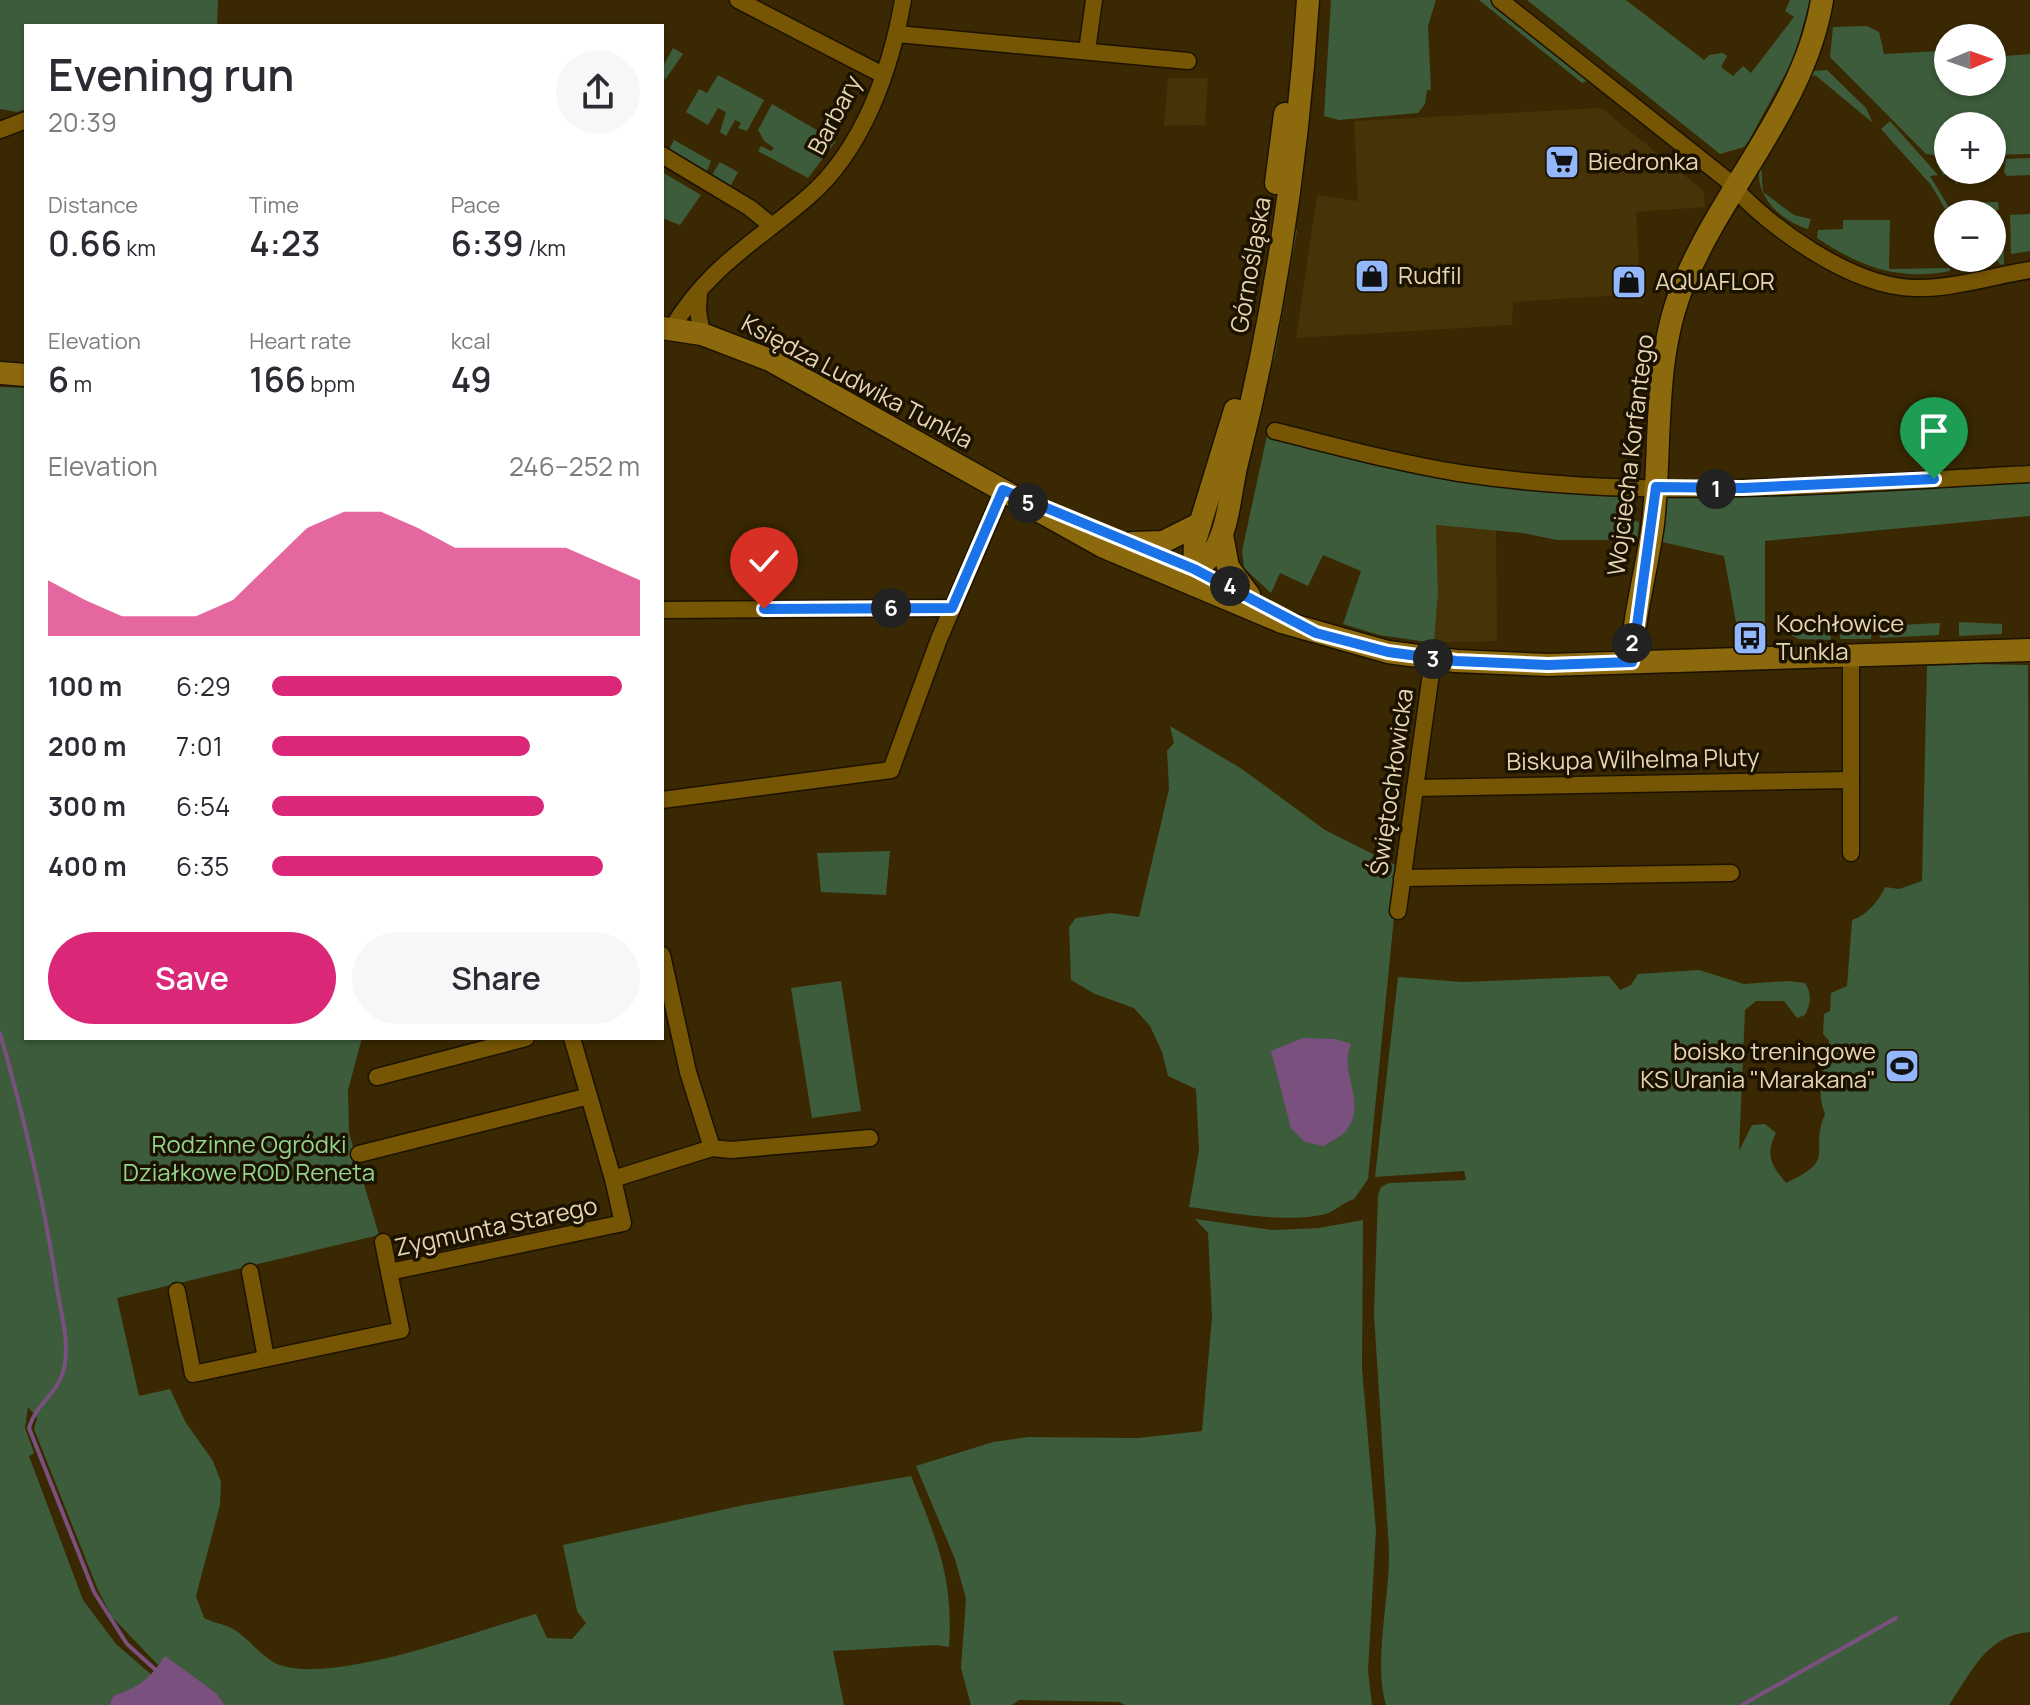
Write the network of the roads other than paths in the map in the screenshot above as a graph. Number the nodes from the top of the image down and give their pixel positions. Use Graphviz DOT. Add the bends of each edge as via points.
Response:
graph roads {
  1 [pos="738,0"];
  2 [pos="903,0"];
  3 [pos="1094,0"];
  4 [pos="1293,0"];
  5 [pos="1308,0"];
  6 [pos="1500,0"];
  7 [pos="1822,0"];
  8 [pos="897,34"];
  9 [pos="1087,51"];
  10 [pos="1188,61"];
  11 [pos="883,75"];
  12 [pos="24,121"];
  13 [pos="0,130"];
  14 [pos="664,156"];
  15 [pos="1734,188"];
  16 [pos="772,226"];
  17 [pos="2030,270"];
  18 [pos="699,291"];
  19 [pos="667,328"];
  20 [pos="702,334"];
  21 [pos="0,373"];
  22 [pos="24,375"];
  23 [pos="1275,431"];
  24 [pos="2030,474"];
  25 [pos="1656,487"];
  26 [pos="1012,495"];
  27 [pos="1199,524"];
  28 [pos="1222,535"];
  29 [pos="1132,543"];
  30 [pos="1198,579"];
  31 [pos="1249,595"];
  32 [pos="952,608"];
  33 [pos="664,610"];
  34 [pos="1316,633"];
  35 [pos="2030,650"];
  36 [pos="1851,655"];
  37 [pos="1433,659"];
  38 [pos="1632,662"];
  39 [pos="1851,780"];
  40 [pos="1415,788"];
  41 [pos="664,800"];
  42 [pos="1851,853"];
  43 [pos="1731,873"];
  44 [pos="1402,878"];
  45 [pos="1398,911"];
  46 [pos="664,964"];
  47 [pos="518,1040"];
  48 [pos="573,1040"];
  49 [pos="377,1077"];
  50 [pos="589,1096"];
  51 [pos="870,1138"];
  52 [pos="712,1148"];
  53 [pos="359,1154"];
  54 [pos="613,1179"];
  55 [pos="383,1242"];
  56 [pos="250,1272"];
  57 [pos="389,1272"];
  58 [pos="177,1291"];
  59 [pos="266,1358"];
  1 -- 11 [label="street"];
  2 -- 8 [label="street, Barbary"];
  3 -- 9 [label="street"];
  4 -- 27 [label="street, Górnośląska" via="1285,112 1258,299 1226,445"];
  5 -- 28 [label="street, Górnośląska" via="1299,126 1281,253"];
  6 -- 15 [label="street"];
  7 -- 15 [label="street, Wojciecha Korfantego" via="1808,55"];
  8 -- 9 [label="street"];
  8 -- 11 [label="street, Barbary"];
  9 -- 10 [label="street"];
  11 -- 16 [label="street, Barbary" via="846,154 810,195"];
  12 -- 13 [label="street"];
  14 -- 16 [label="street"];
  15 -- 17 [label="street" via="1836,265 1882,284 1918,288"];
  15 -- 25 [label="street, Wojciecha Korfantego" via="1675,310 1665,357"];
  16 -- 18 [label="street, Barbary" via="734,252"];
  18 -- 19 [label="street, Barbary"];
  18 -- 20 [label="street"];
  19 -- 20 [label="street, Księdza Ludwika Tunkla"];
  20 -- 26 [label="street, Księdza Ludwika Tunkla" via="770,360"];
  21 -- 22 [label="street"];
  23 -- 25 [label="street" via="1461,473"];
  24 -- 25 [label="street" via="1743,488"];
  25 -- 38 [label="street, Wojciecha Korfantego"];
  26 -- 29 [label="street, Księdza Ludwika Tunkla"];
  26 -- 30 [label="street, Księdza Ludwika Tunkla" via="1077,534 1172,575"];
  26 -- 32 [label="street"];
  27 -- 29 [label="street" via="1163,542"];
  27 -- 30 [label="street, Górnośląska"];
  28 -- 30 [label="street, Górnośląska"];
  28 -- 31 [label="street, Górnośląska" via="1228,567"];
  29 -- 30 [label="street, Księdza Ludwika Tunkla"];
  30 -- 31 [label="street, Księdza Ludwika Tunkla"];
  30 -- 34 [label="street, Księdza Ludwika Tunkla"];
  31 -- 34 [label="street, Księdza Ludwika Tunkla"];
  32 -- 33 [label="street"];
  32 -- 41 [label="street" via="891,770"];
  34 -- 37 [label="street, Księdza Ludwika Tunkla"];
  35 -- 36 [label="street, Księdza Ludwika Tunkla"];
  36 -- 38 [label="street, Księdza Ludwika Tunkla"];
  36 -- 39 [label="street"];
  37 -- 38 [label="street, Księdza Ludwika Tunkla" via="1497,664"];
  37 -- 40 [label="street, Świętochłowicka"];
  39 -- 40 [label="street, Biskupa Wilhelma Pluty"];
  39 -- 42 [label="street"];
  40 -- 44 [label="street, Świętochłowicka"];
  43 -- 44 [label="street"];
  44 -- 45 [label="street, Świętochłowicka"];
  46 -- 52 [label="street" via="688,1072"];
  47 -- 49 [label="street"];
  48 -- 50 [label="street"];
  50 -- 53 [label="street"];
  50 -- 54 [label="street"];
  51 -- 52 [label="street, Zygmunta Starego"];
  52 -- 54 [label="street, Zygmunta Starego"];
  54 -- 57 [label="street, Zygmunta Starego" via="623,1223"];
  55 -- 57 [label="street"];
  56 -- 59 [label="street"];
  57 -- 59 [label="street, Zygmunta Starego" via="401,1330"];
  58 -- 59 [label="street, Zygmunta Starego" via="193,1374"];
}
